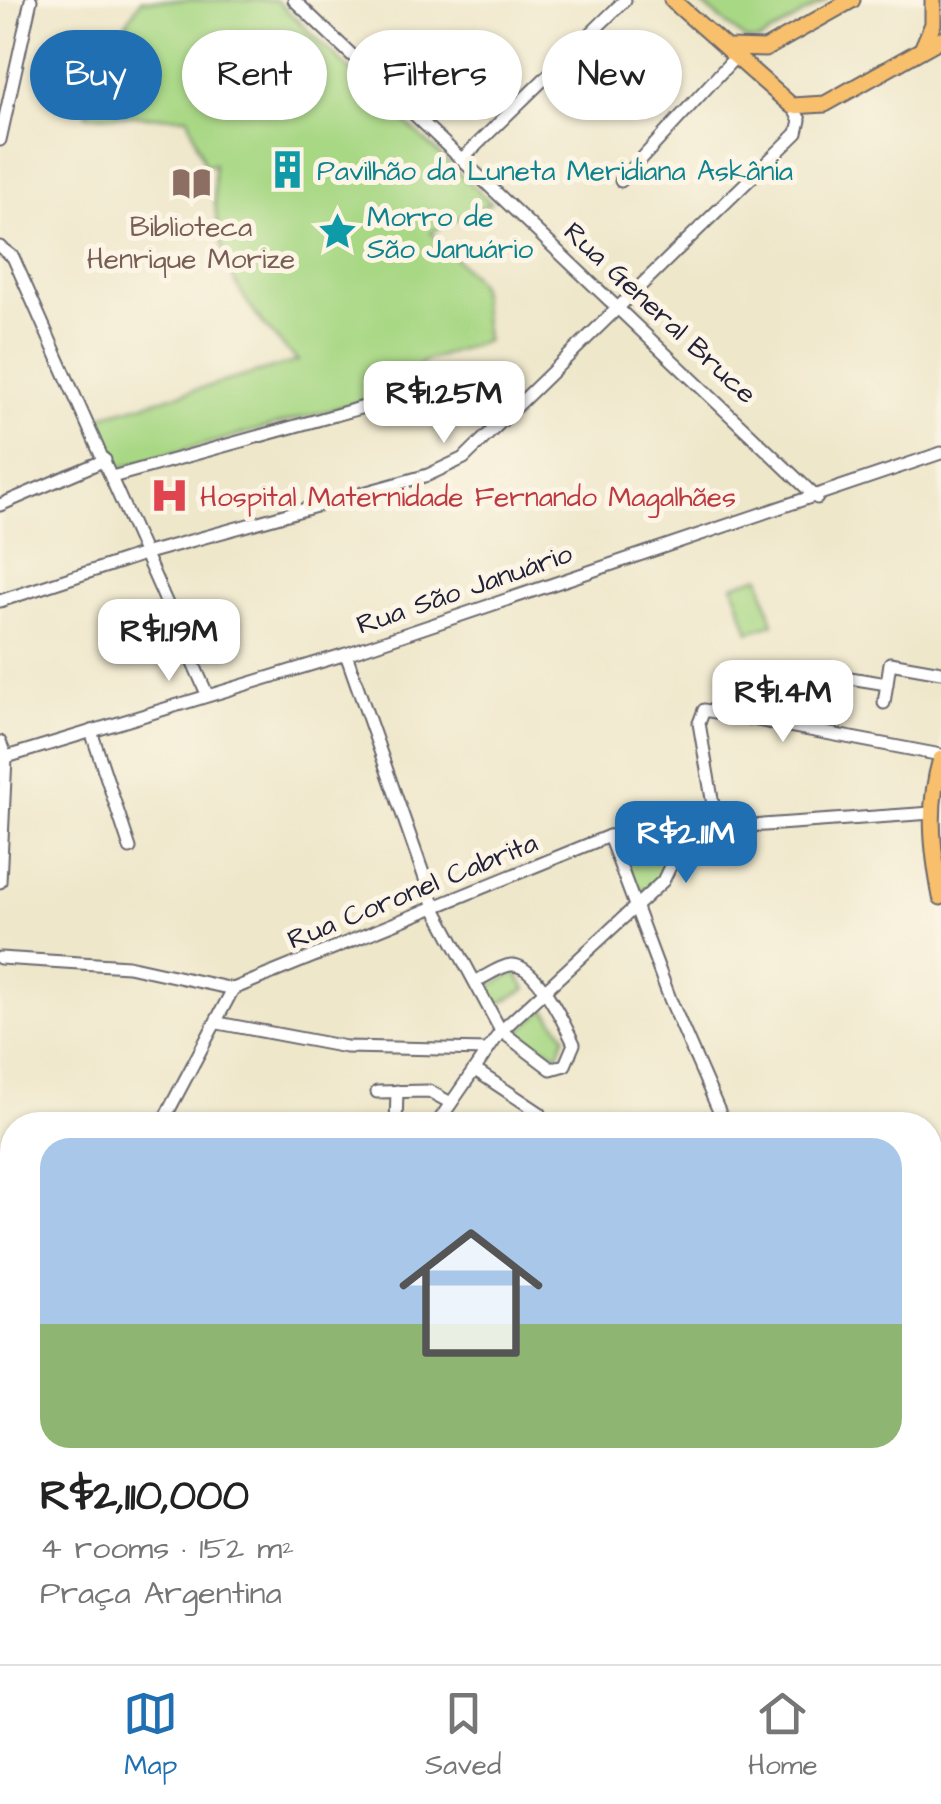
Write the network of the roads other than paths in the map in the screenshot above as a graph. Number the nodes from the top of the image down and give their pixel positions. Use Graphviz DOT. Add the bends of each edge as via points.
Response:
graph roads {
  1 [pos="31,0"];
  2 [pos="294,0"];
  3 [pos="625,0"];
  4 [pos="672,0"];
  5 [pos="852,0"];
  6 [pos="936,2"];
  7 [pos="941,39"];
  8 [pos="920,50"];
  9 [pos="734,51"];
  10 [pos="792,106"];
  11 [pos="3,108"];
  12 [pos="0,140"];
  13 [pos="462,158"];
  14 [pos="621,181"];
  15 [pos="0,247"];
  16 [pos="619,306"];
  17 [pos="393,399"];
  18 [pos="941,453"];
  19 [pos="105,460"];
  20 [pos="112,477"];
  21 [pos="816,498"];
  22 [pos="0,505"];
  23 [pos="147,554"];
  24 [pos="0,601"];
  25 [pos="346,654"];
  26 [pos="941,672"];
  27 [pos="850,678"];
  28 [pos="886,684"];
  29 [pos="207,694"];
  30 [pos="884,703"];
  31 [pos="90,731"];
  32 [pos="0,742"];
  33 [pos="941,757"];
  34 [pos="3,758"];
  35 [pos="932,814"];
  36 [pos="718,828"];
  37 [pos="676,833"];
  38 [pos="609,836"];
  39 [pos="130,848"];
  40 [pos="0,882"];
  41 [pos="941,897"];
  42 [pos="634,904"];
  43 [pos="436,910"];
  44 [pos="0,958"];
  45 [pos="475,982"];
  46 [pos="233,989"];
  47 [pos="545,991"];
  48 [pos="218,1023"];
  49 [pos="501,1032"];
  50 [pos="488,1050"];
  51 [pos="474,1070"];
  52 [pos="397,1091"];
  53 [pos="378,1092"];
  54 [pos="451,1103"];
  55 [pos="168,1112"];
  56 [pos="396,1112"];
  57 [pos="445,1112"];
  58 [pos="538,1112"];
  59 [pos="720,1112"];
  1 -- 11 [label="street"];
  2 -- 13 [label="street, Rua General Bruce"];
  3 -- 13 [label="street"];
  4 -- 9 [label="main road"];
  5 -- 9 [label="main road" via="765,50"];
  6 -- 8 [label="main road"];
  7 -- 8 [label="main road"];
  8 -- 10 [label="main road" via="825,104"];
  9 -- 10 [label="main road"];
  9 -- 14 [label="street"];
  10 -- 16 [label="street" via="800,120 797,133"];
  11 -- 12 [label="street"];
  13 -- 16 [label="street, Rua General Bruce"];
  15 -- 19 [label="street" via="26,280"];
  16 -- 21 [label="street, Rua General Bruce"];
  16 -- 23 [label="street" via="472,451 445,469"];
  17 -- 20 [label="street"];
  18 -- 21 [label="street, Rua São Januário"];
  19 -- 20 [label="street"];
  19 -- 22 [label="street"];
  20 -- 23 [label="street"];
  21 -- 25 [label="street, Rua São Januário"];
  23 -- 24 [label="street"];
  23 -- 29 [label="street"];
  25 -- 29 [label="street, Rua São Januário"];
  25 -- 43 [label="street"];
  26 -- 28 [label="street" via="892,662"];
  27 -- 28 [label="street"];
  28 -- 30 [label="street"];
  29 -- 31 [label="street, Rua São Januário"];
  31 -- 34 [label="street, Rua São Januário"];
  31 -- 39 [label="street"];
  32 -- 34 [label="street"];
  33 -- 35 [label="main road"];
  33 -- 36 [label="street" via="704,710 699,722"];
  34 -- 40 [label="street"];
  35 -- 36 [label="street"];
  35 -- 41 [label="main road"];
  36 -- 37 [label="street"];
  37 -- 38 [label="street"];
  37 -- 42 [label="street" via="670,872"];
  38 -- 42 [label="street"];
  38 -- 43 [label="street, Rua Coronel Cabrita"];
  42 -- 47 [label="street"];
  42 -- 59 [label="street"];
  43 -- 45 [label="street"];
  43 -- 46 [label="street, Rua Coronel Cabrita"];
  44 -- 46 [label="street" via="128,966"];
  45 -- 47 [label="street" via="514,965"];
  45 -- 49 [label="street"];
  46 -- 48 [label="street"];
  47 -- 49 [label="street"];
  47 -- 49 [label="street" via="574,1044 565,1065 550,1068"];
  48 -- 50 [label="street" via="346,1046"];
  48 -- 55 [label="street"];
  49 -- 50 [label="street"];
  50 -- 51 [label="street"];
  51 -- 54 [label="street"];
  51 -- 58 [label="street"];
  52 -- 53 [label="street"];
  52 -- 54 [label="street" via="429,1091"];
  52 -- 56 [label="street"];
  54 -- 57 [label="street"];
}
